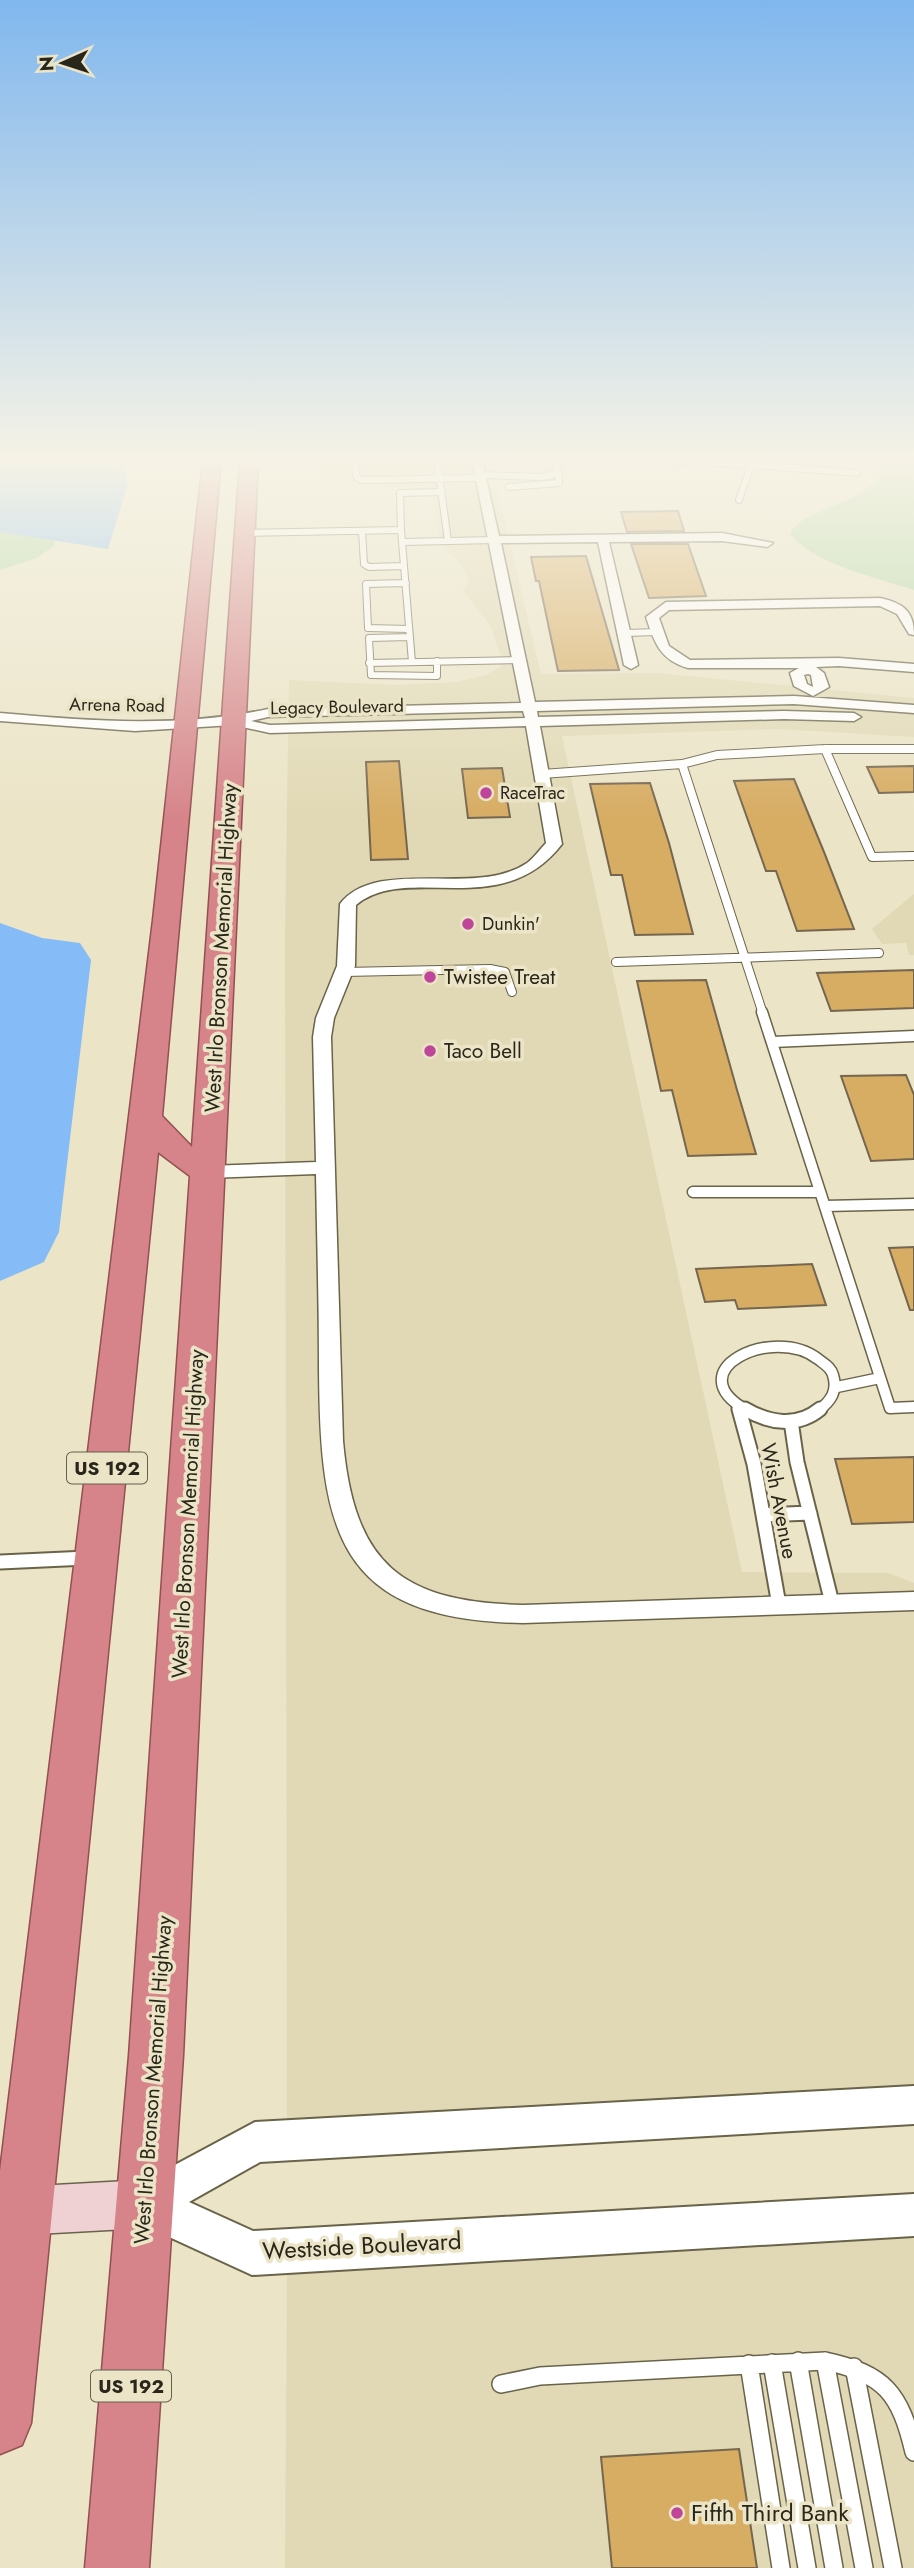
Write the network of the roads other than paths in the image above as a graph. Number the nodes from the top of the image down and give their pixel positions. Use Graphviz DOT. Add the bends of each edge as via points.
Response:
graph roads {
  1 [pos="200,580"];
  2 [pos="242,580"];
  3 [pos="406,580"];
  4 [pos="503,580"];
  5 [pos="612,580"];
  6 [pos="406,583"];
  7 [pos="914,631"];
  8 [pos="657,632"];
  9 [pos="410,633"];
  10 [pos="625,633"];
  11 [pos="519,660"];
  12 [pos="437,661"];
  13 [pos="412,662"];
  14 [pos="369,663"];
  15 [pos="631,665"];
  16 [pos="808,666"];
  17 [pos="914,668"];
  18 [pos="813,696"];
  19 [pos="528,706"];
  20 [pos="914,709"];
  21 [pos="817,716"];
  22 [pos="0,717"];
  23 [pos="234,722"];
  24 [pos="532,722"];
  25 [pos="914,723"];
  26 [pos="186,725"];
  27 [pos="825,749"];
  28 [pos="913,749"];
  29 [pos="682,764"];
  30 [pos="542,774"];
  31 [pos="914,856"];
  32 [pos="879,953"];
  33 [pos="745,959"];
  34 [pos="615,962"];
  35 [pos="344,972"];
  36 [pos="512,992"];
  37 [pos="914,1036"];
  38 [pos="772,1042"];
  39 [pos="145,1118"];
  40 [pos="327,1168"];
  41 [pos="208,1172"];
  42 [pos="693,1192"];
  43 [pos="820,1192"];
  44 [pos="914,1204"];
  45 [pos="825,1206"];
  46 [pos="880,1378"];
  47 [pos="837,1387"];
  48 [pos="738,1406"];
  49 [pos="914,1407"];
  50 [pos="791,1421"];
  51 [pos="810,1513"];
  52 [pos="763,1515"];
  53 [pos="97,1557"];
  54 [pos="0,1562"];
  55 [pos="914,1601"];
  56 [pos="832,1602"];
  57 [pos="779,1605"];
  58 [pos="914,2105"];
  59 [pos="145,2204"];
  60 [pos="12,2212"];
  61 [pos="914,2215"];
  62 [pos="798,2361"];
  63 [pos="825,2361"];
  64 [pos="772,2363"];
  65 [pos="748,2364"];
  66 [pos="854,2367"];
  67 [pos="501,2384"];
  68 [pos="0,2423"];
  69 [pos="914,2452"];
  70 [pos="117,2568"];
  71 [pos="781,2568"];
  72 [pos="807,2568"];
  73 [pos="834,2568"];
  74 [pos="864,2568"];
  75 [pos="893,2568"];
  1 -- 26 [label="highway, US 192"];
  2 -- 23 [label="highway, West Irlo Bronson Memorial Highway / US 192"];
  3 -- 6 [label="lane"];
  4 -- 11 [label="street"];
  5 -- 10 [label="street"];
  6 -- 9 [label="lane"];
  6 -- 9 [label="lane" via="366,584 368,628"];
  7 -- 8 [label="street" via="905,612 892,604 872,602 667,606 652,617"];
  8 -- 10 [label="lane"];
  8 -- 16 [label="street" via="671,659 688,664"];
  9 -- 13 [label="lane"];
  9 -- 14 [label="lane" via="369,638"];
  10 -- 15 [label="street"];
  11 -- 12 [label="lane"];
  11 -- 19 [label="street"];
  12 -- 13 [label="lane"];
  12 -- 14 [label="lane" via="437,676 379,678 371,676"];
  13 -- 14 [label="lane"];
  16 -- 17 [label="street" via="839,662"];
  16 -- 18 [label="street" via="817,673 822,687"];
  18 -- 19 [label="street, Legacy Boulevard"];
  18 -- 20 [label="street, Legacy Boulevard"];
  18 -- 21 [label="street"];
  19 -- 23 [label="street, Legacy Boulevard" via="268,713"];
  19 -- 24 [label="street"];
  21 -- 24 [label="street, Legacy Boulevard"];
  21 -- 25 [label="street, Legacy Boulevard"];
  22 -- 26 [label="street, Arrena Road"];
  23 -- 24 [label="street, Legacy Boulevard" via="270,729"];
  23 -- 26 [label="street, Arrena Road"];
  23 -- 41 [label="highway, West Irlo Bronson Memorial Highway / US 192"];
  24 -- 30 [label="street"];
  26 -- 39 [label="highway, US 192"];
  27 -- 28 [label="lane"];
  27 -- 29 [label="lane" via="717,755"];
  27 -- 31 [label="lane" via="872,857"];
  29 -- 30 [label="lane"];
  29 -- 33 [label="lane"];
  30 -- 35 [label="street" via="555,835 554,844 541,860 494,882 381,887 359,893 348,904"];
  32 -- 33 [label="lane"];
  33 -- 34 [label="lane"];
  33 -- 38 [label="lane"];
  35 -- 36 [label="lane" via="490,969 505,972"];
  35 -- 40 [label="street" via="323,1027"];
  37 -- 38 [label="lane"];
  38 -- 43 [label="lane"];
  39 -- 41 [label="highway" via="178,1153"];
  39 -- 53 [label="highway, US 192"];
  40 -- 41 [label="street"];
  40 -- 57 [label="street" via="331,1388 339,1496 353,1538 385,1578 427,1601 474,1613"];
  41 -- 59 [label="highway, West Irlo Bronson Memorial Highway / US 192"];
  42 -- 43 [label="lane"];
  43 -- 45 [label="lane"];
  44 -- 45 [label="lane"];
  45 -- 46 [label="lane"];
  46 -- 47 [label="lane"];
  46 -- 49 [label="lane" via="890,1408"];
  47 -- 48 [label="lane, Wish Avenue" via="834,1375 812,1354 758,1346 730,1359 723,1370 727,1395"];
  47 -- 50 [label="lane, Wish Avenue" via="834,1400 824,1410"];
  48 -- 50 [label="lane, Wish Avenue" via="761,1417"];
  48 -- 52 [label="lane, Wish Avenue"];
  50 -- 51 [label="lane, Wish Avenue"];
  51 -- 52 [label="lane"];
  51 -- 56 [label="lane, Wish Avenue"];
  52 -- 57 [label="lane, Wish Avenue"];
  53 -- 54 [label="lane"];
  53 -- 60 [label="highway, US 192"];
  55 -- 56 [label="street"];
  56 -- 57 [label="street"];
  58 -- 59 [label="street" via="255,2142"];
  59 -- 60 [label="main road"];
  59 -- 61 [label="street, Westside Boulevard" via="252,2253"];
  59 -- 70 [label="highway, West Irlo Bronson Memorial Highway / US 192"];
  60 -- 68 [label="highway, US 192"];
  62 -- 63 [label="lane"];
  62 -- 64 [label="lane"];
  62 -- 73 [label="lane"];
  63 -- 66 [label="lane"];
  63 -- 74 [label="lane"];
  64 -- 65 [label="lane"];
  64 -- 72 [label="lane"];
  65 -- 67 [label="lane" via="540,2376"];
  65 -- 71 [label="lane"];
  66 -- 69 [label="lane" via="889,2388 902,2409"];
  66 -- 75 [label="lane"];
}
